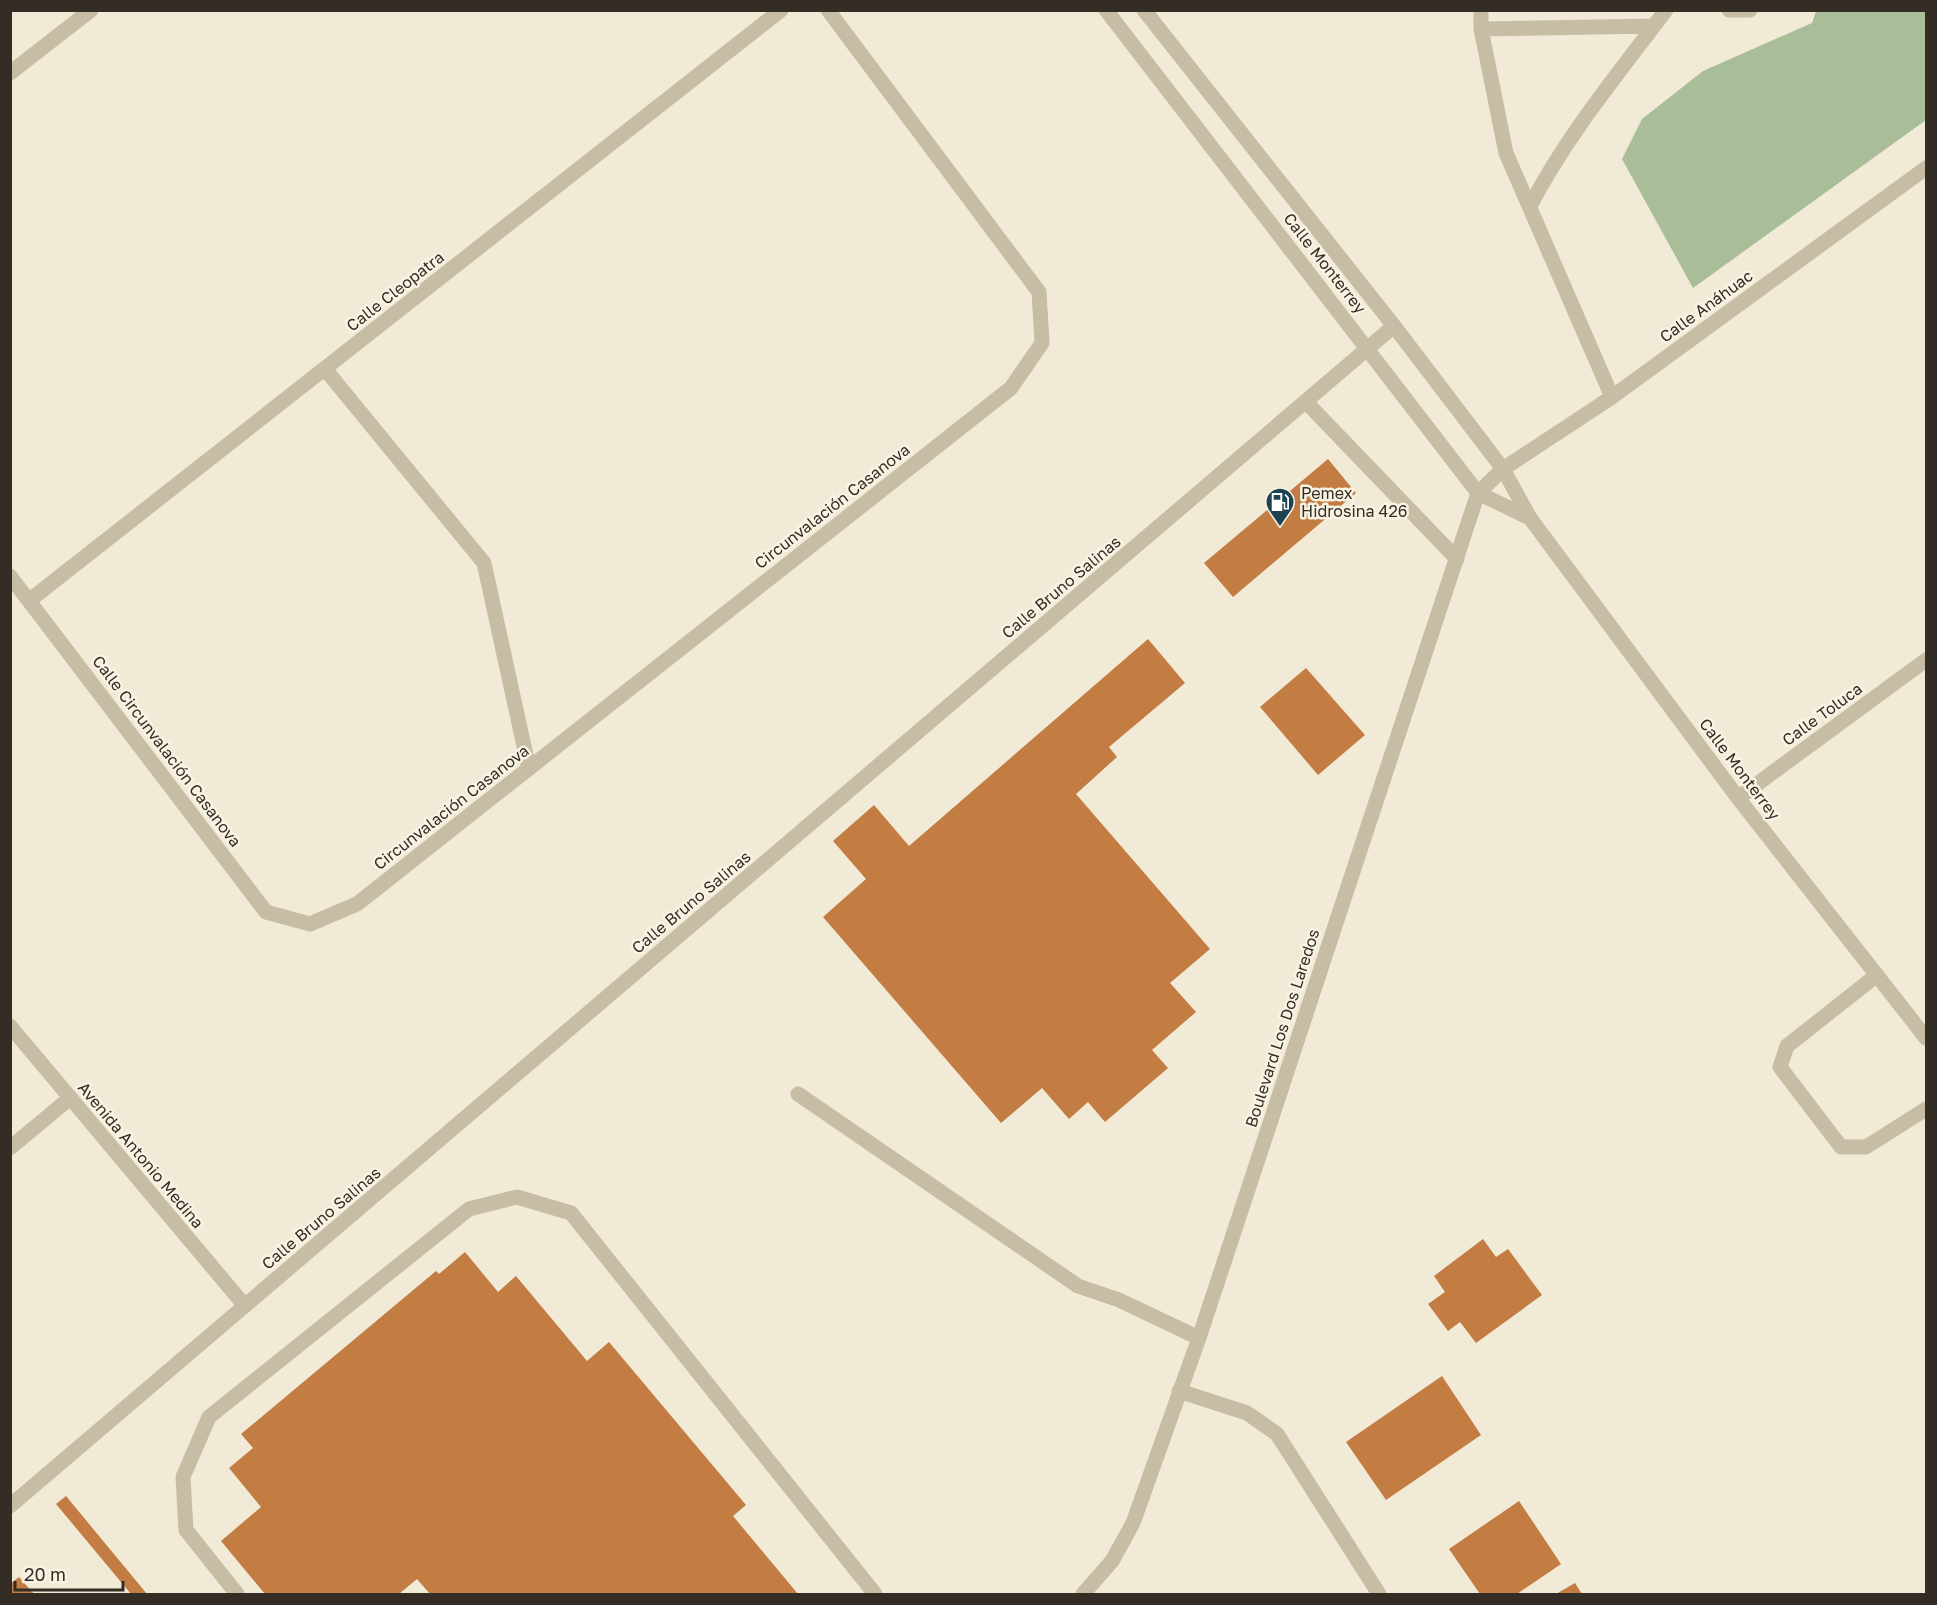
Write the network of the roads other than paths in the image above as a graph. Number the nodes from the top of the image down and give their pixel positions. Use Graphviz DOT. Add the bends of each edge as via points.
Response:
graph roads {
  1 [pos="91,10"];
  2 [pos="781,10"];
  3 [pos="828,10"];
  4 [pos="1106,10"];
  5 [pos="1144,10"];
  6 [pos="1480,10"];
  7 [pos="1666,10"];
  8 [pos="1729,10"];
  9 [pos="1750,10"];
  10 [pos="1654,26"];
  11 [pos="1481,29"];
  12 [pos="10,73"];
  13 [pos="1926,168"];
  14 [pos="1530,206"];
  15 [pos="1394,326"];
  16 [pos="1369,348"];
  17 [pos="325,369"];
  18 [pos="1612,397"];
  19 [pos="1306,402"];
  20 [pos="1503,469"];
  21 [pos="1478,493"];
  22 [pos="1530,518"];
  23 [pos="1457,559"];
  24 [pos="10,576"];
  25 [pos="30,600"];
  26 [pos="1926,660"];
  27 [pos="529,769"];
  28 [pos="1738,798"];
  29 [pos="310,924"];
  30 [pos="1877,975"];
  31 [pos="10,1026"];
  32 [pos="1926,1038"];
  33 [pos="798,1094"];
  34 [pos="70,1098"];
  35 [pos="1926,1109"];
  36 [pos="10,1148"];
  37 [pos="245,1306"];
  38 [pos="1199,1338"];
  39 [pos="1179,1391"];
  40 [pos="10,1506"];
  41 [pos="237,1594"];
  42 [pos="875,1594"];
  43 [pos="1083,1594"];
  44 [pos="1378,1594"];
  1 -- 12 [label="street"];
  2 -- 17 [label="street, Calle Cleopatra"];
  3 -- 27 [label="street, Circunvalación Casanova" via="1039,292 1042,343 1011,388"];
  4 -- 16 [label="street, Calle Monterrey"];
  5 -- 15 [label="street, Calle Monterrey"];
  6 -- 11 [label="street"];
  7 -- 10 [label="street"];
  8 -- 9 [label="street"];
  10 -- 11 [label="street"];
  10 -- 14 [label="street" via="1601,94 1551,167"];
  11 -- 14 [label="street" via="1506,153"];
  13 -- 18 [label="street, Calle Anáhuac"];
  14 -- 18 [label="street"];
  15 -- 16 [label="street, Calle Bruno Salinas"];
  15 -- 20 [label="street, Calle Monterrey"];
  16 -- 19 [label="street, Calle Bruno Salinas"];
  16 -- 21 [label="street, Calle Monterrey"];
  17 -- 25 [label="street, Calle Cleopatra"];
  17 -- 27 [label="street" via="484,563"];
  18 -- 20 [label="street, Calle Anáhuac"];
  19 -- 23 [label="street"];
  19 -- 37 [label="street, Calle Bruno Salinas"];
  20 -- 21 [label="street, Boulevard Los Dos Laredos"];
  20 -- 22 [label="street, Calle Monterrey"];
  21 -- 22 [label="street, Calle Monterrey"];
  21 -- 23 [label="street, Boulevard Los Dos Laredos"];
  22 -- 28 [label="street, Calle Monterrey"];
  23 -- 38 [label="street, Boulevard Los Dos Laredos"];
  24 -- 25 [label="street, Calle Circunvalación Casanova"];
  25 -- 29 [label="street, Calle Circunvalación Casanova" via="266,912"];
  26 -- 28 [label="street, Calle Toluca"];
  27 -- 29 [label="street, Circunvalación Casanova" via="357,904"];
  28 -- 30 [label="street, Calle Monterrey"];
  30 -- 32 [label="street, Calle Monterrey"];
  30 -- 35 [label="street" via="1787,1046 1780,1067 1841,1147 1866,1147"];
  31 -- 34 [label="street, Avenida Antonio Medina"];
  33 -- 38 [label="street" via="1078,1286 1119,1300"];
  34 -- 36 [label="street"];
  34 -- 37 [label="street, Avenida Antonio Medina"];
  37 -- 40 [label="street, Calle Bruno Salinas"];
  38 -- 39 [label="street, Boulevard Los Dos Laredos"];
  39 -- 43 [label="street, Boulevard Los Dos Laredos" via="1133,1523 1112,1561"];
  39 -- 44 [label="street" via="1247,1413 1277,1434"];
  41 -- 42 [label="street" via="186,1530 183,1477 209,1417 469,1209 517,1197 571,1213"];
}
